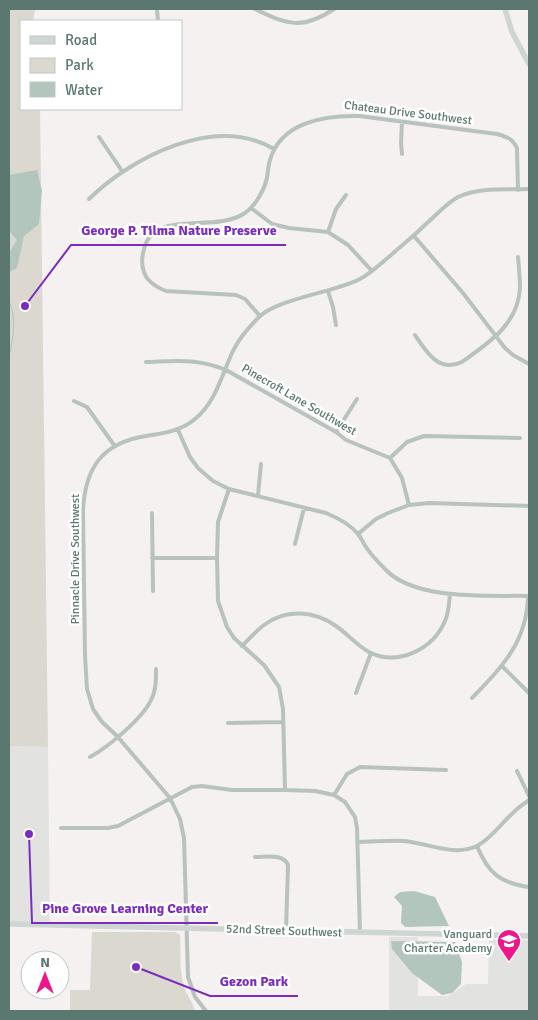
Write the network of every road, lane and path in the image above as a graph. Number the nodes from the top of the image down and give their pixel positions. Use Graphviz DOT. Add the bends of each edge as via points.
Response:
graph roads {
  1 [pos="255,9"];
  2 [pos="334,9"];
  3 [pos="505,9"];
  4 [pos="529,64"];
  5 [pos="402,122"];
  6 [pos="99,137"];
  7 [pos="274,149"];
  8 [pos="402,154"];
  9 [pos="122,171"];
  10 [pos="529,189"];
  11 [pos="518,190"];
  12 [pos="346,195"];
  13 [pos="89,199"];
  14 [pos="251,208"];
  15 [pos="328,232"];
  16 [pos="414,236"];
  17 [pos="518,257"];
  18 [pos="372,271"];
  19 [pos="328,291"];
  20 [pos="260,316"];
  21 [pos="336,325"];
  22 [pos="415,335"];
  23 [pos="496,336"];
  24 [pos="146,362"];
  25 [pos="529,364"];
  26 [pos="226,370"];
  27 [pos="357,399"];
  28 [pos="74,400"];
  29 [pos="178,430"];
  30 [pos="336,432"];
  31 [pos="520,438"];
  32 [pos="114,445"];
  33 [pos="390,458"];
  34 [pos="261,464"];
  35 [pos="229,489"];
  36 [pos="258,495"];
  37 [pos="410,506"];
  38 [pos="529,506"];
  39 [pos="304,508"];
  40 [pos="152,513"];
  41 [pos="358,534"];
  42 [pos="295,544"];
  43 [pos="152,558"];
  44 [pos="217,558"];
  45 [pos="153,591"];
  46 [pos="450,594"];
  47 [pos="528,596"];
  48 [pos="242,646"];
  49 [pos="371,653"];
  50 [pos="502,666"];
  51 [pos="156,669"];
  52 [pos="356,693"];
  53 [pos="529,693"];
  54 [pos="472,698"];
  55 [pos="283,722"];
  56 [pos="228,723"];
  57 [pos="117,736"];
  58 [pos="90,757"];
  59 [pos="446,770"];
  60 [pos="517,771"];
  61 [pos="285,790"];
  62 [pos="334,795"];
  63 [pos="170,798"];
  64 [pos="529,798"];
  65 [pos="61,828"];
  66 [pos="358,842"];
  67 [pos="477,846"];
  68 [pos="255,857"];
  69 [pos="529,886"];
  70 [pos="9,924"];
  71 [pos="186,928"];
  72 [pos="286,930"];
  73 [pos="360,933"];
  74 [pos="529,936"];
  75 [pos="206,1011"];
  1 -- 2 [label="street" via="290,24 316,20"];
  3 -- 4 [label="street" via="512,32"];
  5 -- 7 [label="street, Chateau Drive Southwest" via="338,115 298,126"];
  5 -- 8 [label="street"];
  5 -- 11 [label="street, Chateau Drive Southwest" via="508,137 517,148"];
  6 -- 9 [label="street"];
  7 -- 9 [label="street" via="242,137 207,138 152,154"];
  7 -- 14 [label="street, Chateau Drive Southwest" via="265,186"];
  9 -- 13 [label="street"];
  10 -- 11 [label="street, Pinnacle Drive Southwest"];
  11 -- 16 [label="street, Pinnacle Drive Southwest" via="484,190 457,198"];
  12 -- 15 [label="street" via="336,209"];
  14 -- 15 [label="street" via="272,224"];
  14 -- 20 [label="street, Chateau Drive Southwest" via="222,222 161,228 146,241 142,264 148,279 158,288 236,295 245,299"];
  15 -- 18 [label="street" via="348,245"];
  16 -- 18 [label="street, Pinnacle Drive Southwest"];
  16 -- 23 [label="street"];
  17 -- 23 [label="street" via="520,289 517,307 508,324"];
  18 -- 19 [label="street, Pinnacle Drive Southwest"];
  19 -- 20 [label="street, Pinnacle Drive Southwest" via="284,304"];
  19 -- 21 [label="street"];
  20 -- 26 [label="street, Pinnacle Drive Southwest" via="240,338"];
  22 -- 23 [label="street" via="433,358 445,366 457,365"];
  23 -- 25 [label="street" via="513,355"];
  24 -- 26 [label="street, Pinecroft Lane Southwest" via="194,361"];
  26 -- 29 [label="street, Pinnacle Drive Southwest" via="206,409"];
  26 -- 30 [label="street, Pinecroft Lane Southwest"];
  27 -- 30 [label="street"];
  28 -- 32 [label="street" via="87,406"];
  29 -- 32 [label="street, Pinnacle Drive Southwest" via="132,438"];
  29 -- 35 [label="street" via="198,468"];
  30 -- 33 [label="street, Pinecroft Lane Southwest" via="346,440"];
  31 -- 33 [label="street" via="424,436 407,442"];
  32 -- 57 [label="street, Pinnacle Drive Southwest" via="89,476 83,512 87,689 93,709"];
  33 -- 37 [label="street" via="402,478"];
  34 -- 36 [label="street"];
  35 -- 36 [label="street"];
  35 -- 44 [label="street" via="218,522"];
  36 -- 39 [label="street"];
  37 -- 38 [label="street"];
  37 -- 41 [label="street" via="382,516"];
  39 -- 41 [label="street" via="338,518"];
  39 -- 42 [label="street"];
  40 -- 43 [label="street"];
  41 -- 46 [label="street" via="373,557 396,578 424,590"];
  43 -- 44 [label="street"];
  43 -- 45 [label="street"];
  44 -- 48 [label="street" via="218,601 227,627"];
  46 -- 47 [label="street"];
  46 -- 49 [label="street" via="446,619 426,646 398,657"];
  47 -- 50 [label="street" via="521,635"];
  48 -- 49 [label="street" via="272,619 304,613 325,618"];
  48 -- 55 [label="street" via="264,665 279,687"];
  49 -- 52 [label="street"];
  50 -- 53 [label="street"];
  50 -- 54 [label="street"];
  51 -- 57 [label="street" via="151,702"];
  55 -- 56 [label="street"];
  55 -- 61 [label="street"];
  57 -- 58 [label="street"];
  57 -- 63 [label="street, Pinnacle Drive Southwest"];
  59 -- 62 [label="street" via="360,767 346,774"];
  60 -- 64 [label="street"];
  61 -- 62 [label="street"];
  61 -- 63 [label="street" via="232,790 202,786 192,787"];
  62 -- 66 [label="street" via="345,802 355,817"];
  63 -- 65 [label="street" via="118,826"];
  63 -- 71 [label="street, Pinnacle Drive Southwest" via="180,819 184,838"];
  64 -- 67 [label="street"];
  66 -- 67 [label="street" via="415,842 447,850"];
  66 -- 73 [label="street"];
  67 -- 69 [label="street" via="483,861 496,876 514,885"];
  68 -- 72 [label="street" via="278,857 288,865"];
  70 -- 71 [label="street, 52nd Street Southwest"];
  71 -- 72 [label="street, 52nd Street Southwest"];
  71 -- 75 [label="street, Pinnacle Drive Southwest" via="189,982"];
  72 -- 73 [label="street, 52nd Street Southwest"];
  73 -- 74 [label="street, 52nd Street Southwest"];
}
